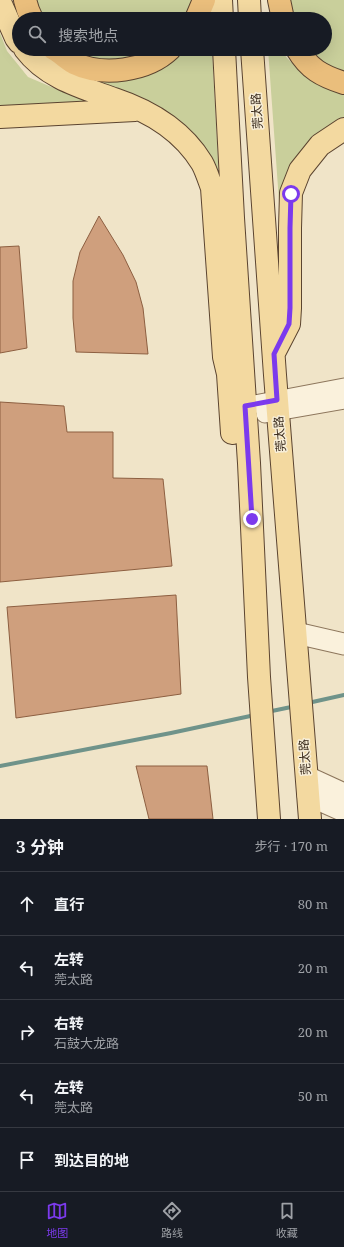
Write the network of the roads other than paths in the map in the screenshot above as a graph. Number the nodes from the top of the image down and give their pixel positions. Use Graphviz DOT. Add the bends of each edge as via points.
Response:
graph roads {
  1 [pos="26,0"];
  2 [pos="204,0"];
  3 [pos="221,0"];
  4 [pos="249,0"];
  5 [pos="279,0"];
  6 [pos="0,2"];
  7 [pos="29,12"];
  8 [pos="199,12"];
  9 [pos="222,12"];
  10 [pos="250,12"];
  11 [pos="282,12"];
  12 [pos="12,29"];
  13 [pos="30,56"];
  14 [pos="64,56"];
  15 [pos="162,56"];
  16 [pos="224,56"];
  17 [pos="253,56"];
  18 [pos="302,56"];
  19 [pos="344,83"];
  20 [pos="143,110"];
  21 [pos="0,117"];
  22 [pos="344,129"];
  23 [pos="274,354"];
  24 [pos="344,387"];
  25 [pos="344,400"];
  26 [pos="278,406"];
  27 [pos="245,412"];
  28 [pos="252,519"];
  29 [pos="296,633"];
  30 [pos="344,644"];
  31 [pos="307,786"];
  32 [pos="344,794"];
  33 [pos="344,811"];
  34 [pos="269,819"];
  35 [pos="310,819"];
  1 -- 7 [label="highway"];
  2 -- 8 [label="highway"];
  3 -- 9 [label="main road"];
  4 -- 10 [label="main road"];
  5 -- 11 [label="highway"];
  6 -- 12 [label="main road"];
  13 -- 20 [label="main road" via="50,73 84,89"];
  14 -- 15 [label="highway" via="75,63 100,71 135,68"];
  16 -- 27 [label="main road"];
  17 -- 23 [label="main road, 莞太路"];
  18 -- 19 [label="highway" via="312,69"];
  20 -- 21 [label="main road"];
  20 -- 28 [label="main road" via="167,124 189,144 202,163 212,188 234,462 241,492"];
  22 -- 23 [label="main road" via="320,145 300,170 291,194 289,324"];
  23 -- 26 [label="main road, 莞太路"];
  24 -- 26 [label="street"];
  25 -- 26 [label="street"];
  26 -- 27 [label="street"];
  26 -- 29 [label="main road, 莞太路"];
  27 -- 28 [label="main road"];
  28 -- 34 [label="main road"];
  29 -- 30 [label="street"];
  29 -- 31 [label="main road, 莞太路"];
  31 -- 32 [label="street"];
  31 -- 33 [label="street"];
  31 -- 35 [label="main road, 莞太路"];
}
